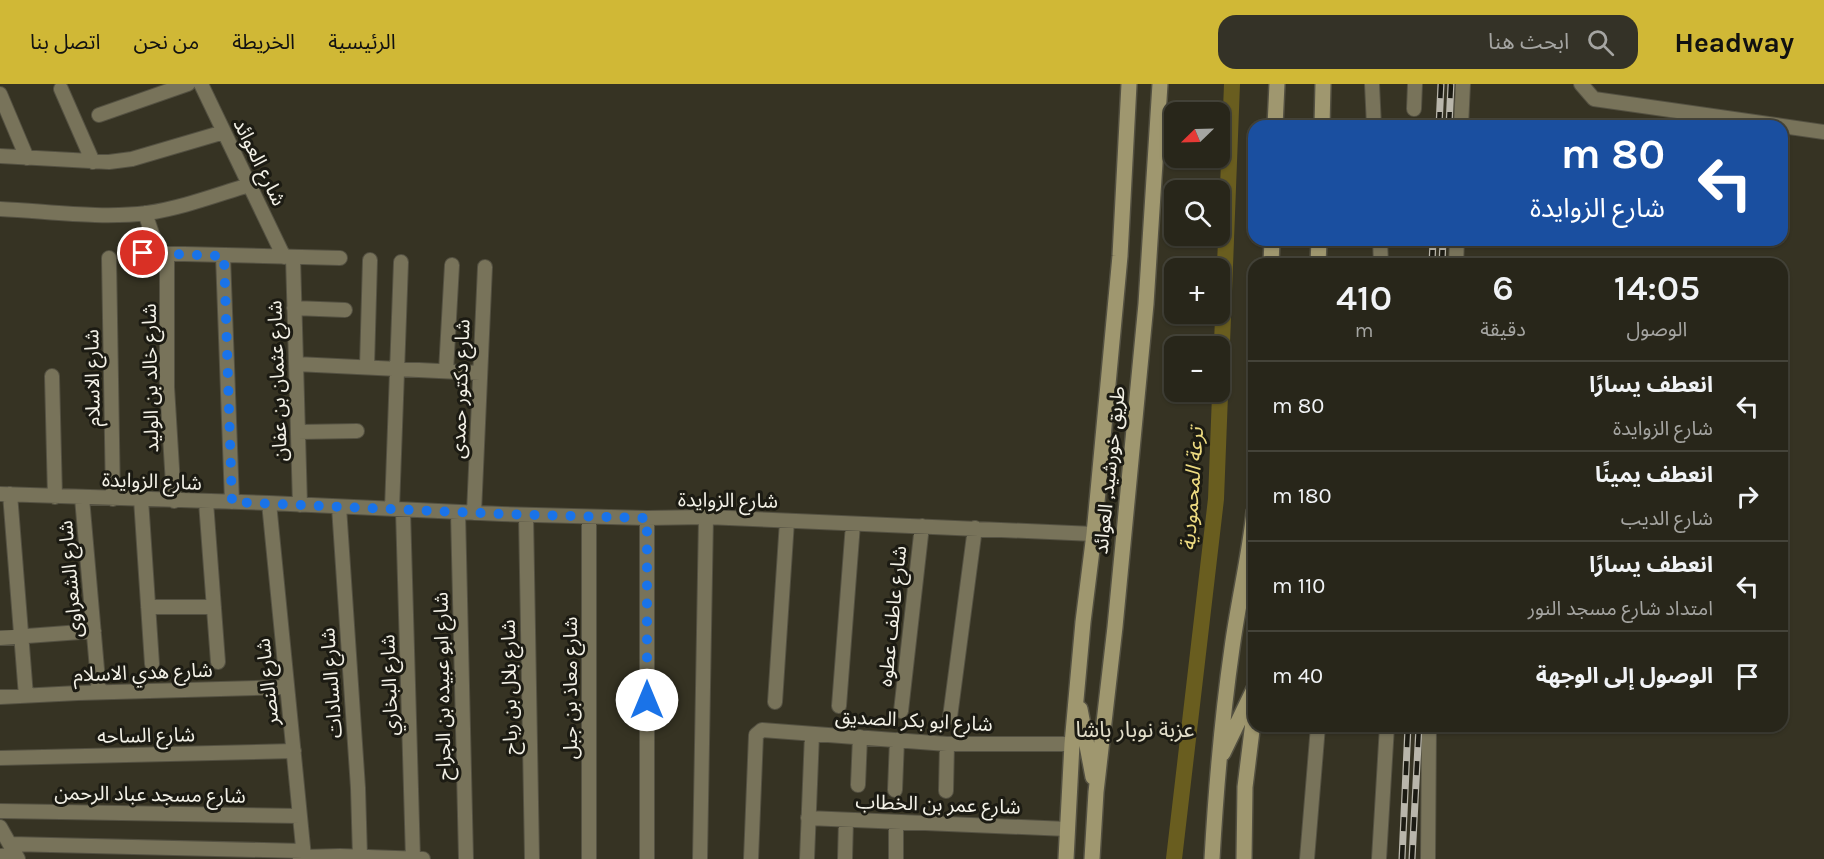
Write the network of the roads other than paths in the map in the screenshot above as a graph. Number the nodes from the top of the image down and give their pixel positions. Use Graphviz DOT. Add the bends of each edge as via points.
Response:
graph roads {
  1 [pos="188,84"];
  2 [pos="201,84"];
  3 [pos="1129,84"];
  4 [pos="1160,84"];
  5 [pos="1277,84"];
  6 [pos="1323,84"];
  7 [pos="1372,84"];
  8 [pos="1415,84"];
  9 [pos="1463,84"];
  10 [pos="1581,84"];
  11 [pos="61,89"];
  12 [pos="0,94"];
  13 [pos="1414,109"];
  14 [pos="99,115"];
  15 [pos="1275,120"];
  16 [pos="1322,120"];
  17 [pos="1374,120"];
  18 [pos="1461,120"];
  19 [pos="1740,120"];
  20 [pos="1788,127"];
  21 [pos="224,132"];
  22 [pos="1824,132"];
  23 [pos="0,156"];
  24 [pos="27,158"];
  25 [pos="93,162"];
  26 [pos="249,185"];
  27 [pos="0,208"];
  28 [pos="145,213"];
  29 [pos="143,253"];
  30 [pos="163,254"];
  31 [pos="224,256"];
  32 [pos="288,257"];
  33 [pos="109,258"];
  34 [pos="340,258"];
  35 [pos="370,260"];
  36 [pos="401,262"];
  37 [pos="452,265"];
  38 [pos="485,267"];
  39 [pos="294,308"];
  40 [pos="345,310"];
  41 [pos="296,364"];
  42 [pos="367,366"];
  43 [pos="397,368"];
  44 [pos="446,371"];
  45 [pos="480,373"];
  46 [pos="52,376"];
  47 [pos="357,431"];
  48 [pos="298,432"];
  49 [pos="5,494"];
  50 [pos="55,497"];
  51 [pos="82,498"];
  52 [pos="113,499"];
  53 [pos="141,500"];
  54 [pos="174,501"];
  55 [pos="206,502"];
  56 [pos="232,502"];
  57 [pos="269,503"];
  58 [pos="300,505"];
  59 [pos="339,507"];
  60 [pos="398,509"];
  61 [pos="458,512"];
  62 [pos="474,513"];
  63 [pos="526,515"];
  64 [pos="589,517"];
  65 [pos="706,517"];
  66 [pos="647,518"];
  67 [pos="787,521"];
  68 [pos="853,524"];
  69 [pos="922,526"];
  70 [pos="975,528"];
  71 [pos="1094,534"];
  72 [pos="1248,561"];
  73 [pos="148,607"];
  74 [pos="214,607"];
  75 [pos="94,631"];
  76 [pos="21,636"];
  77 [pos="0,638"];
  78 [pos="218,662"];
  79 [pos="152,664"];
  80 [pos="287,687"];
  81 [pos="1077,691"];
  82 [pos="99,692"];
  83 [pos="26,696"];
  84 [pos="0,697"];
  85 [pos="1248,700"];
  86 [pos="775,702"];
  87 [pos="839,706"];
  88 [pos="901,711"];
  89 [pos="950,717"];
  90 [pos="1252,732"];
  91 [pos="1318,732"];
  92 [pos="1387,732"];
  93 [pos="1429,732"];
  94 [pos="812,734"];
  95 [pos="860,737"];
  96 [pos="897,740"];
  97 [pos="947,744"];
  98 [pos="1072,744"];
  99 [pos="294,751"];
  100 [pos="0,758"];
  101 [pos="1218,763"];
  102 [pos="858,785"];
  103 [pos="895,790"];
  104 [pos="946,791"];
  105 [pos="1096,792"];
  106 [pos="0,811"];
  107 [pos="300,816"];
  108 [pos="808,818"];
  109 [pos="846,820"];
  110 [pos="896,822"];
  111 [pos="0,827"];
  112 [pos="1067,829"];
  113 [pos="15,853"];
  114 [pos="0,856"];
  115 [pos="302,856"];
  116 [pos="360,857"];
  117 [pos="340,858"];
  118 [pos="386,858"];
  119 [pos="413,859"];
  120 [pos="423,859"];
  121 [pos="466,859"];
  122 [pos="532,859"];
  123 [pos="589,859"];
  124 [pos="647,859"];
  125 [pos="700,859"];
  126 [pos="751,859"];
  127 [pos="807,859"];
  128 [pos="845,859"];
  129 [pos="896,859"];
  130 [pos="1066,859"];
  131 [pos="1092,859"];
  132 [pos="1212,859"];
  133 [pos="1244,859"];
  134 [pos="1307,859"];
  135 [pos="1379,859"];
  136 [pos="1428,859"];
  1 -- 14 [label="street"];
  2 -- 21 [label="street, شارع العوائد"];
  3 -- 71 [label="main road, طريق خورشيد, العوائد" via="1120,256"];
  4 -- 105 [label="main road, طريق خورشيد, العوائد" via="1145,315"];
  5 -- 15 [label="main road"];
  6 -- 16 [label="main road"];
  7 -- 17 [label="street"];
  8 -- 13 [label="street"];
  9 -- 18 [label="street"];
  10 -- 19 [label="street" via="1594,99"];
  11 -- 25 [label="street"];
  12 -- 24 [label="street"];
  20 -- 22 [label="street"];
  21 -- 25 [label="street" via="132,159"];
  21 -- 26 [label="street, شارع العوائد"];
  23 -- 24 [label="street"];
  24 -- 25 [label="street"];
  26 -- 28 [label="street"];
  26 -- 32 [label="street, شارع العوائد"];
  27 -- 28 [label="street"];
  28 -- 30 [label="street, شارع خالد بن الوليد"];
  29 -- 30 [label="street"];
  30 -- 31 [label="street"];
  30 -- 54 [label="street, شارع خالد بن الوليد"];
  31 -- 32 [label="street"];
  31 -- 56 [label="street"];
  32 -- 34 [label="street"];
  32 -- 39 [label="street, شارع عثمان بن عفان"];
  33 -- 52 [label="street, شارع الاسلام"];
  35 -- 42 [label="street"];
  36 -- 43 [label="street, شارع البخاري"];
  37 -- 44 [label="street"];
  38 -- 45 [label="street, شارع دكتور حمدى"];
  39 -- 40 [label="street"];
  39 -- 41 [label="street, شارع عثمان بن عفان"];
  41 -- 42 [label="street"];
  41 -- 48 [label="street, شارع عثمان بن عفان"];
  42 -- 43 [label="street"];
  43 -- 44 [label="street"];
  43 -- 60 [label="street, شارع البخاري"];
  44 -- 45 [label="street"];
  45 -- 62 [label="street, شارع دكتور حمدى"];
  46 -- 50 [label="street"];
  47 -- 48 [label="street"];
  48 -- 58 [label="street, شارع عثمان بن عفان"];
  49 -- 50 [label="street, شارع الزوايدة"];
  49 -- 76 [label="street"];
  50 -- 51 [label="street, شارع الزوايدة"];
  51 -- 52 [label="street, شارع الزوايدة"];
  51 -- 75 [label="street, شارع الشعراوى"];
  52 -- 53 [label="street, شارع الزوايدة"];
  53 -- 54 [label="street, شارع الزوايدة"];
  53 -- 73 [label="street"];
  54 -- 55 [label="street, شارع الزوايدة"];
  55 -- 56 [label="street, شارع الزوايدة"];
  55 -- 74 [label="street"];
  56 -- 57 [label="street, شارع الزوايدة"];
  57 -- 58 [label="street, شارع الزوايدة"];
  57 -- 80 [label="street, شارع النصر"];
  58 -- 59 [label="street, شارع الزوايدة"];
  59 -- 60 [label="street, شارع الزوايدة"];
  59 -- 116 [label="street, شارع السادات"];
  60 -- 61 [label="street, شارع الزوايدة"];
  60 -- 119 [label="street, شارع البخاري"];
  61 -- 62 [label="street, شارع الزوايدة"];
  61 -- 121 [label="street, شارع ابو عبيده بن الجراح"];
  62 -- 63 [label="street, شارع الزوايدة"];
  63 -- 64 [label="street, شارع الزوايدة"];
  63 -- 122 [label="street, شارع بلال بن رباح"];
  64 -- 66 [label="street, شارع الزوايدة"];
  64 -- 123 [label="street, شارع معاذ بن جبل"];
  65 -- 66 [label="street, شارع الزوايدة"];
  65 -- 67 [label="street, شارع الزوايدة"];
  65 -- 125 [label="street"];
  66 -- 124 [label="street"];
  67 -- 68 [label="street, شارع الزوايدة"];
  67 -- 86 [label="street"];
  68 -- 69 [label="street, شارع الزوايدة"];
  68 -- 87 [label="street"];
  69 -- 70 [label="street, شارع الزوايدة"];
  69 -- 88 [label="street, شارع عاطف عطوه"];
  70 -- 71 [label="street, شارع الزوايدة"];
  70 -- 89 [label="street"];
  71 -- 81 [label="main road, طريق خورشيد, العوائد"];
  72 -- 101 [label="main road" via="1232,647"];
  73 -- 74 [label="street"];
  73 -- 79 [label="street"];
  74 -- 78 [label="street"];
  75 -- 76 [label="street"];
  75 -- 82 [label="street, شارع الشعراوى"];
  76 -- 77 [label="street"];
  76 -- 83 [label="street"];
  80 -- 82 [label="street, شارع هدي الاسلام"];
  80 -- 99 [label="street, شارع النصر"];
  81 -- 98 [label="main road, طريق خورشيد, العوائد"];
  81 -- 105 [label="main road"];
  82 -- 83 [label="street, شارع هدي الاسلام"];
  83 -- 84 [label="street, شارع هدي الاسلام"];
  85 -- 101 [label="main road"];
  90 -- 133 [label="main road" via="1245,787"];
  91 -- 134 [label="street"];
  92 -- 135 [label="street"];
  93 -- 136 [label="street"];
  94 -- 95 [label="street, شارع ابو بكر الصديق"];
  94 -- 108 [label="street"];
  94 -- 126 [label="street, شارع ابو بكر الصديق" via="762,730 756,735"];
  95 -- 96 [label="street, شارع ابو بكر الصديق"];
  95 -- 102 [label="street"];
  96 -- 97 [label="street, شارع ابو بكر الصديق"];
  96 -- 103 [label="street"];
  97 -- 98 [label="street, شارع ابو بكر الصديق"];
  97 -- 104 [label="street"];
  98 -- 112 [label="main road, طريق خورشيد, العوائد"];
  99 -- 100 [label="street, شارع الساحه"];
  99 -- 107 [label="street, شارع النصر"];
  101 -- 132 [label="main road"];
  105 -- 131 [label="main road, طريق خورشيد, العوائد"];
  106 -- 107 [label="street, شارع مسجد عباد الرحمن"];
  107 -- 115 [label="street, شارع النصر"];
  108 -- 109 [label="street, شارع عمر بن الخطاب"];
  108 -- 127 [label="street"];
  109 -- 110 [label="street, شارع عمر بن الخطاب"];
  109 -- 128 [label="street"];
  110 -- 112 [label="street, شارع عمر بن الخطاب"];
  110 -- 129 [label="street"];
  111 -- 113 [label="street"];
  112 -- 130 [label="main road, طريق خورشيد, العوائد"];
  113 -- 114 [label="street"];
  113 -- 115 [label="street"];
  115 -- 117 [label="street"];
  116 -- 117 [label="street"];
  116 -- 118 [label="street"];
  118 -- 119 [label="street"];
  119 -- 120 [label="street"];
}
